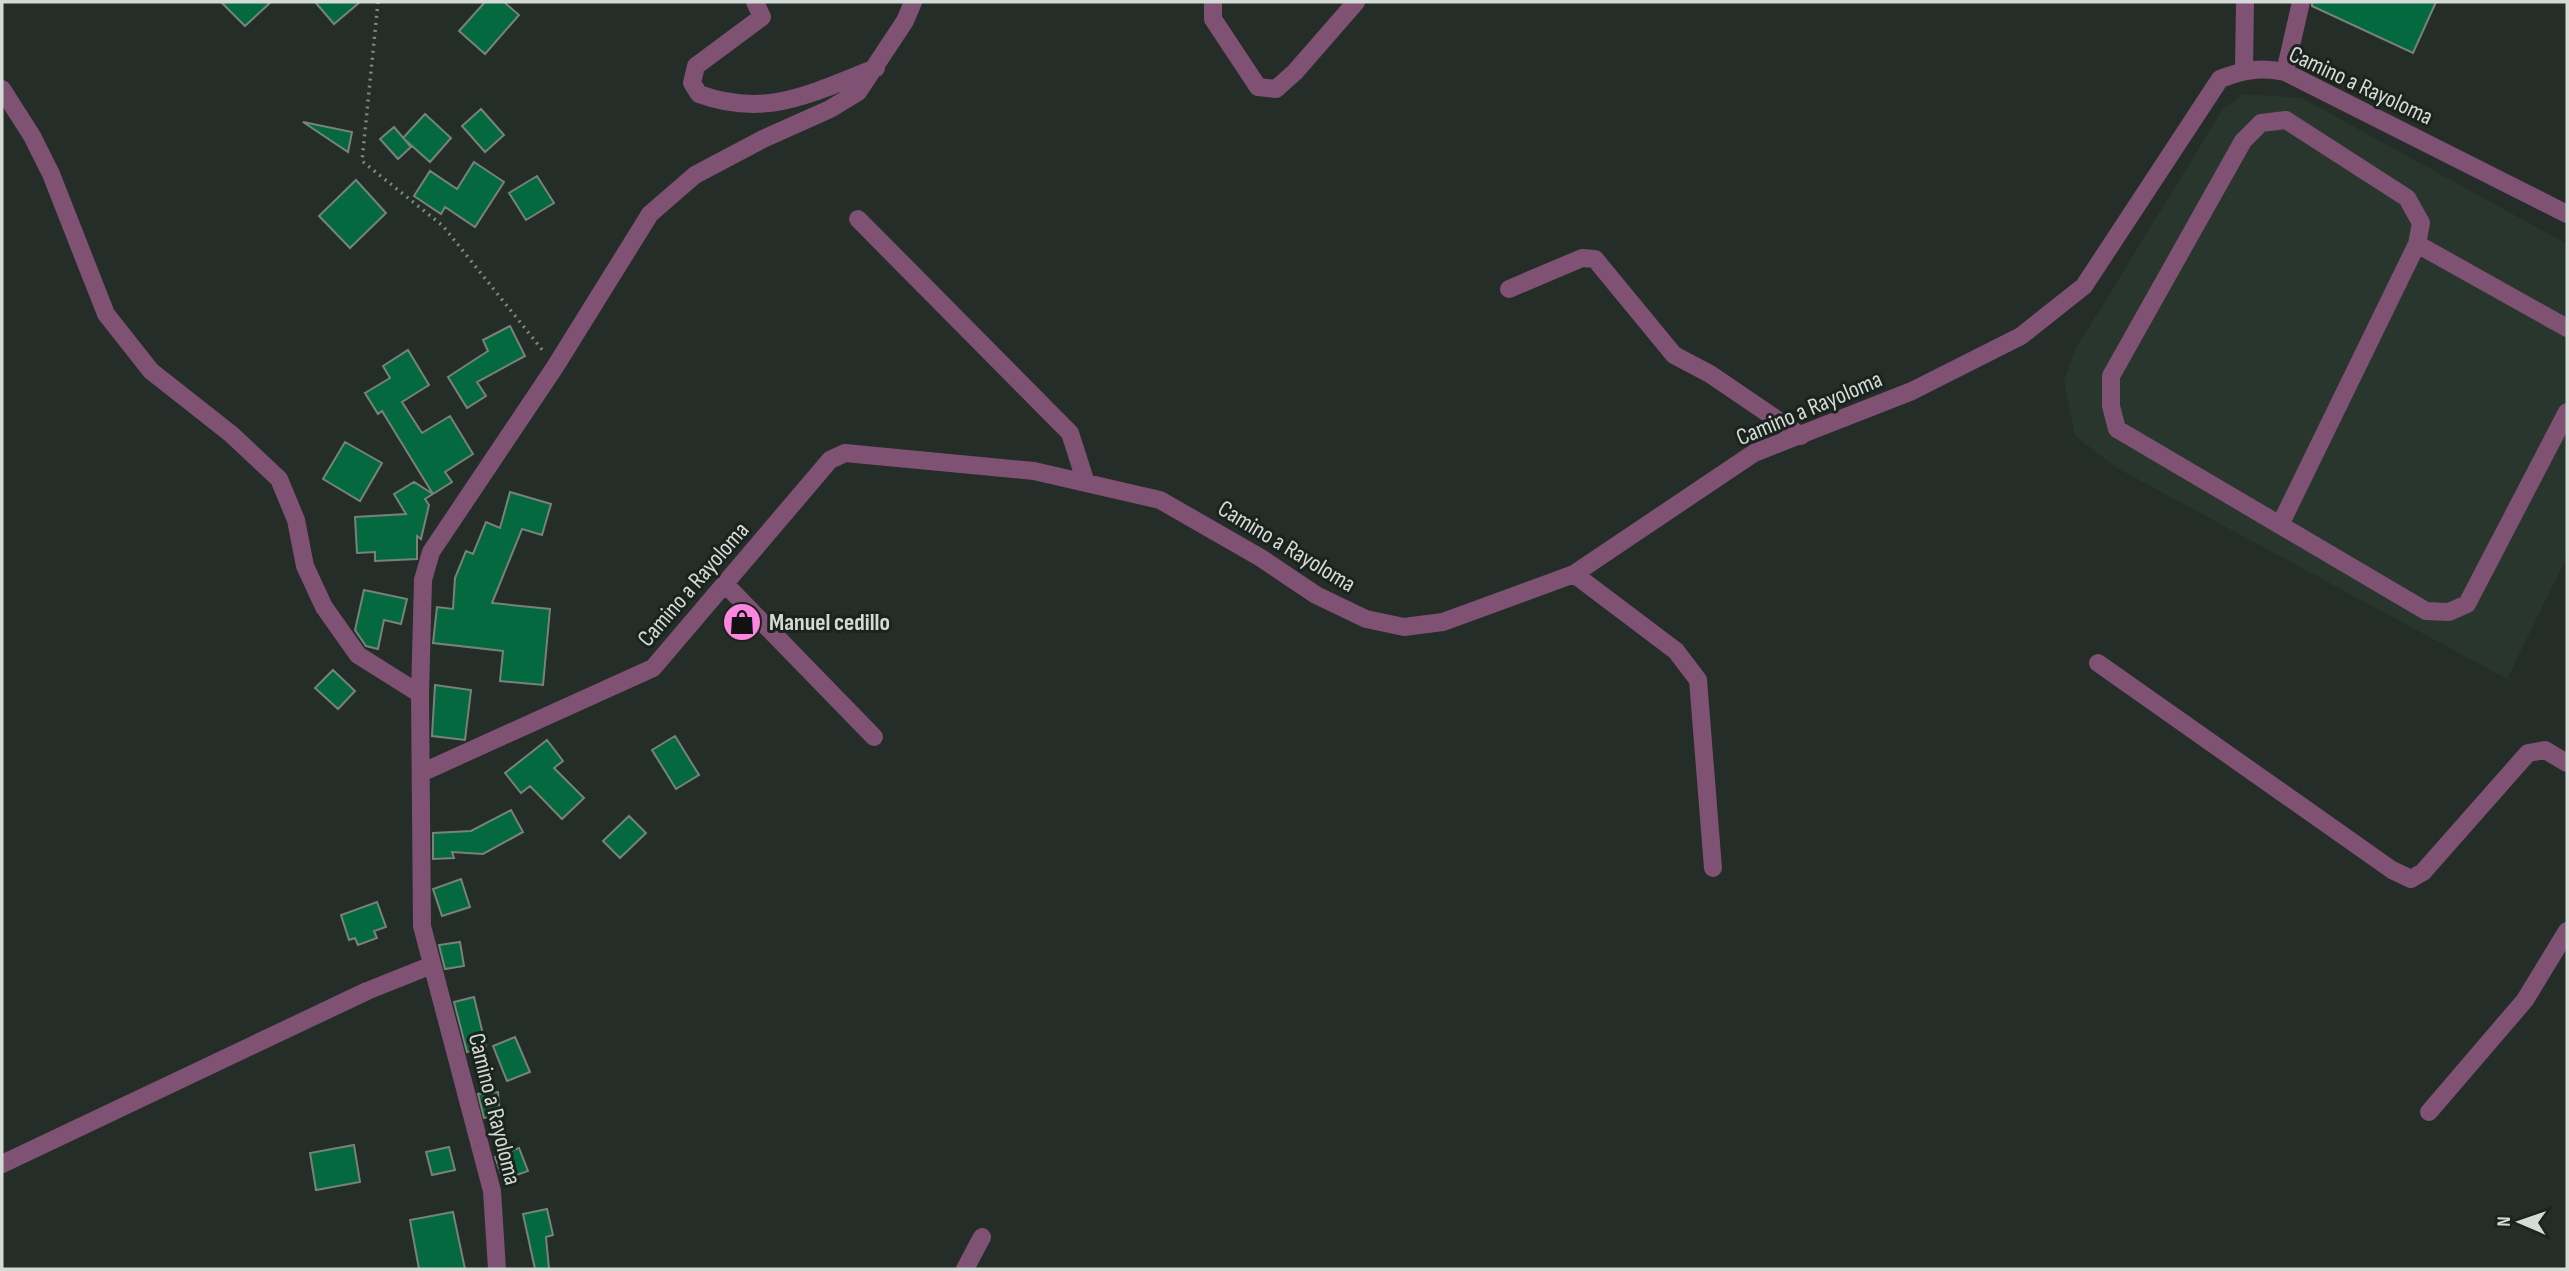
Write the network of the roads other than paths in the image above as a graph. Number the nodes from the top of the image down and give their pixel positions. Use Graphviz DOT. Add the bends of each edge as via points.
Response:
graph roads {
  1 [pos="755,2"];
  2 [pos="913,2"];
  3 [pos="1213,2"];
  4 [pos="1356,2"];
  5 [pos="2245,2"];
  6 [pos="2301,2"];
  7 [pos="876,68"];
  8 [pos="2244,70"];
  9 [pos="2285,72"];
  10 [pos="2,89"];
  11 [pos="2567,214"];
  12 [pos="858,219"];
  13 [pos="2417,244"];
  14 [pos="1510,289"];
  15 [pos="2567,328"];
  16 [pos="2567,412"];
  17 [pos="1801,436"];
  18 [pos="1086,483"];
  19 [pos="2280,525"];
  20 [pos="1574,574"];
  21 [pos="726,584"];
  22 [pos="2098,663"];
  23 [pos="420,694"];
  24 [pos="874,737"];
  25 [pos="2567,763"];
  26 [pos="421,773"];
  27 [pos="1713,868"];
  28 [pos="2567,931"];
  29 [pos="432,965"];
  30 [pos="2429,1112"];
  31 [pos="2,1164"];
  32 [pos="982,1237"];
  33 [pos="497,1269"];
  34 [pos="965,1269"];
  1 -- 7 [label="street" via="762,17 696,66 692,83 699,94 752,106 787,103"];
  2 -- 7 [label="street"];
  3 -- 4 [label="street" via="1213,19 1258,87 1276,89"];
  5 -- 8 [label="street"];
  6 -- 9 [label="street"];
  7 -- 23 [label="street" via="858,92 695,175 650,214 431,552 423,580"];
  8 -- 9 [label="street, Camino a Rayoloma"];
  8 -- 17 [label="street, Camino a Rayoloma" via="2220,79 2084,286 2021,336 1912,391"];
  9 -- 11 [label="street, Camino a Rayoloma"];
  10 -- 23 [label="street" via="51,174 106,314 150,370 279,479 296,520 305,566 324,607 358,655"];
  12 -- 18 [label="street" via="1070,433"];
  13 -- 15 [label="street"];
  13 -- 19 [label="street"];
  13 -- 19 [label="street" via="2421,223 2407,198 2286,120 2261,123 2243,141 2111,376 2117,429"];
  14 -- 17 [label="street" via="1582,258 1595,258 1674,355"];
  16 -- 19 [label="street" via="2467,604 2449,612 2426,611"];
  17 -- 20 [label="street, Camino a Rayoloma" via="1754,453"];
  18 -- 20 [label="street, Camino a Rayoloma" via="1160,500 1315,595 1366,619 1391,624 1443,622"];
  18 -- 21 [label="street, Camino a Rayoloma" via="1034,471 845,453 830,460"];
  20 -- 27 [label="street" via="1676,651 1698,680"];
  21 -- 24 [label="street"];
  21 -- 26 [label="street, Camino a Rayoloma" via="653,668"];
  22 -- 25 [label="street" via="2411,879 2423,872 2528,753 2545,750"];
  23 -- 26 [label="street"];
  26 -- 29 [label="street, Camino a Rayoloma" via="422,926"];
  28 -- 30 [label="street" via="2525,1000"];
  29 -- 31 [label="street" via="367,991"];
  29 -- 33 [label="street, Camino a Rayoloma" via="492,1191"];
  32 -- 34 [label="street"];
}
